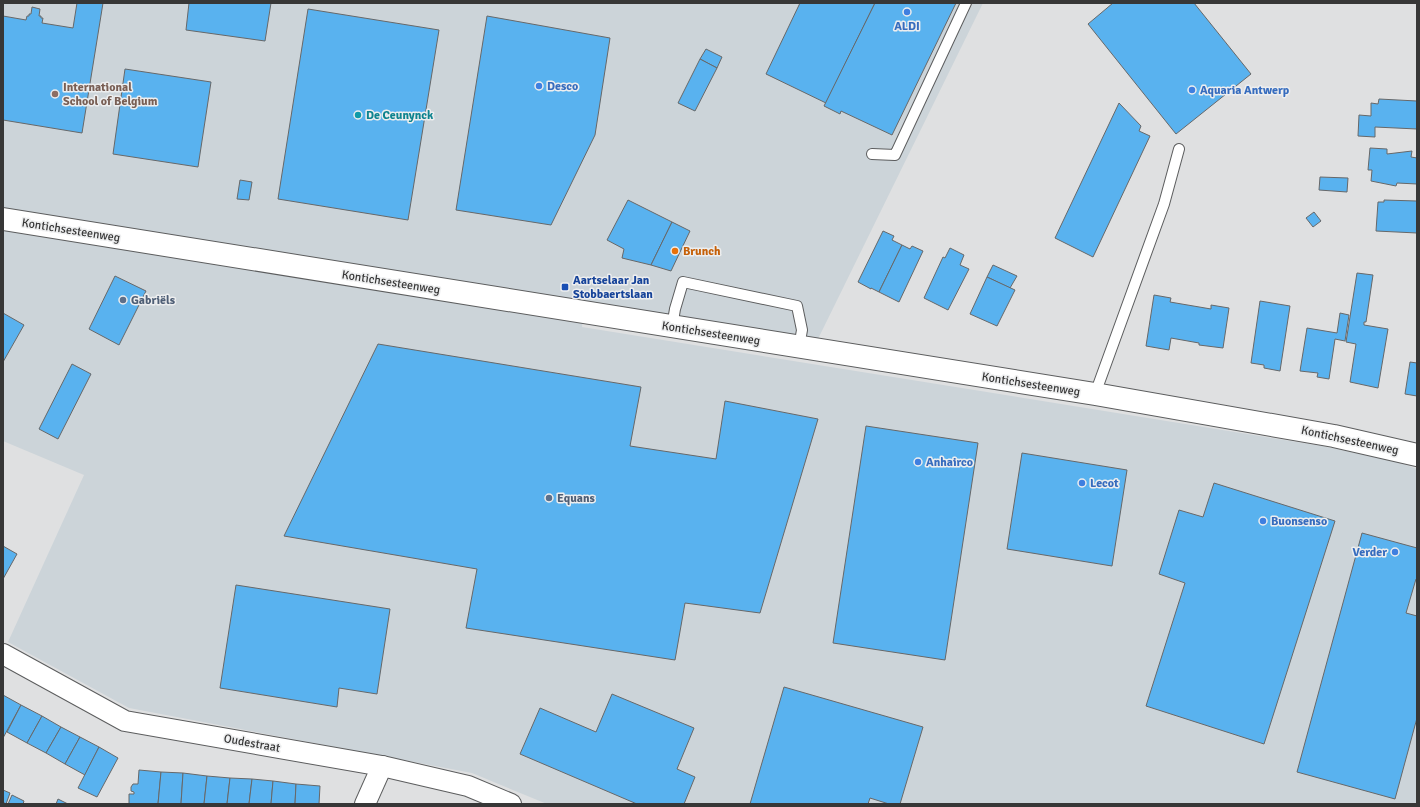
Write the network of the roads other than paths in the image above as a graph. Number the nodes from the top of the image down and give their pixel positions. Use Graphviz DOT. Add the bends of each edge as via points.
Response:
graph roads {
  1 [pos="966,3"];
  2 [pos="1179,149"];
  3 [pos="872,154"];
  4 [pos="3,219"];
  5 [pos="672,327"];
  6 [pos="800,347"];
  7 [pos="1095,394"];
  8 [pos="1417,455"];
  9 [pos="3,654"];
  10 [pos="382,766"];
  11 [pos="365,804"];
  12 [pos="511,804"];
  1 -- 3 [label="lane" via="895,155"];
  2 -- 7 [label="lane" via="1164,204"];
  4 -- 5 [label="street, Kontichsesteenweg"];
  5 -- 6 [label="street, Kontichsesteenweg"];
  5 -- 6 [label="lane" via="683,282 797,306 802,330"];
  6 -- 7 [label="street, Kontichsesteenweg"];
  7 -- 8 [label="street, Kontichsesteenweg" via="1334,436"];
  9 -- 10 [label="street, Oudestraat" via="125,721"];
  10 -- 11 [label="street"];
  10 -- 12 [label="street, Oudestraat" via="468,786"];
}
